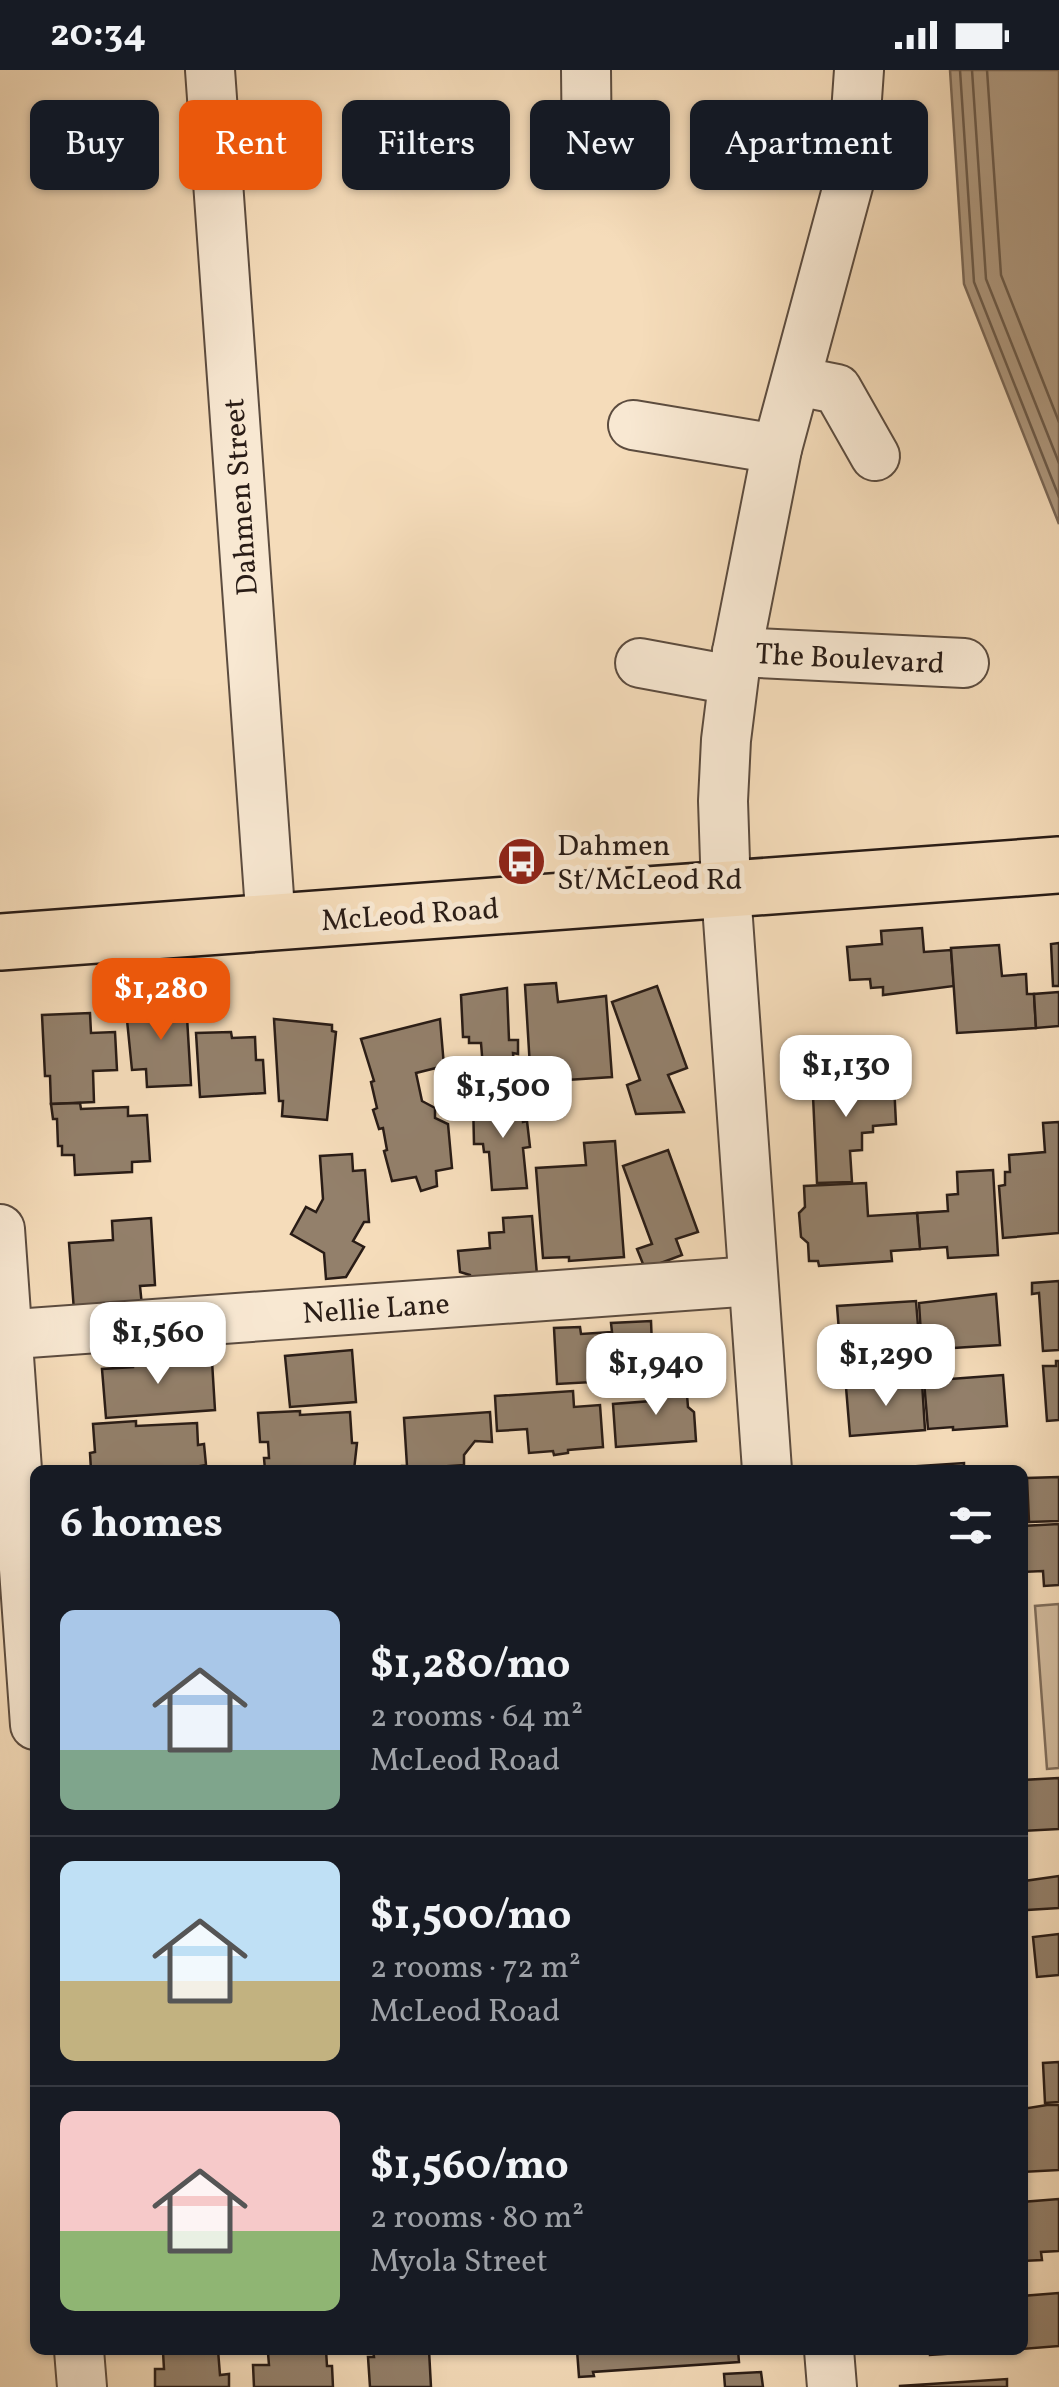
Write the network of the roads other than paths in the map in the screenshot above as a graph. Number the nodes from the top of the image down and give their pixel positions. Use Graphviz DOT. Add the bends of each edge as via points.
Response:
graph roads {
  1 [pos="210,70"];
  2 [pos="586,70"];
  3 [pos="859,70"];
  4 [pos="586,100"];
  5 [pos="797,381"];
  6 [pos="633,425"];
  7 [pos="777,449"];
  8 [pos="875,456"];
  9 [pos="640,663"];
  10 [pos="964,663"];
  11 [pos="735,666"];
  12 [pos="1059,865"];
  13 [pos="726,891"];
  14 [pos="271,924"];
  15 [pos="0,942"];
  16 [pos="0,1229"];
  17 [pos="753,1281"];
  18 [pos="4,1335"];
  19 [pos="767,1465"];
  20 [pos="30,1662"];
  21 [pos="79,2355"];
  22 [pos="829,2355"];
  23 [pos="82,2387"];
  24 [pos="832,2387"];
  1 -- 14 [label="street, Dahmen Street"];
  2 -- 4 [label="street"];
  3 -- 5 [label="street, The Boulevard" via="852,171"];
  5 -- 7 [label="street, The Boulevard"];
  5 -- 8 [label="street" via="837,389"];
  6 -- 7 [label="street"];
  7 -- 11 [label="street, The Boulevard"];
  9 -- 11 [label="street, The Boulevard"];
  10 -- 11 [label="street, The Boulevard"];
  11 -- 13 [label="street, The Boulevard" via="723,801"];
  12 -- 13 [label="main road, McLeod Road"];
  13 -- 14 [label="main road, McLeod Road"];
  13 -- 17 [label="street, The Boulevard"];
  14 -- 15 [label="main road, McLeod Road"];
  16 -- 18 [label="street"];
  17 -- 18 [label="street, Nellie Lane"];
  17 -- 19 [label="street, The Boulevard"];
  18 -- 20 [label="street"];
  21 -- 23 [label="street"];
  22 -- 24 [label="street"];
}
